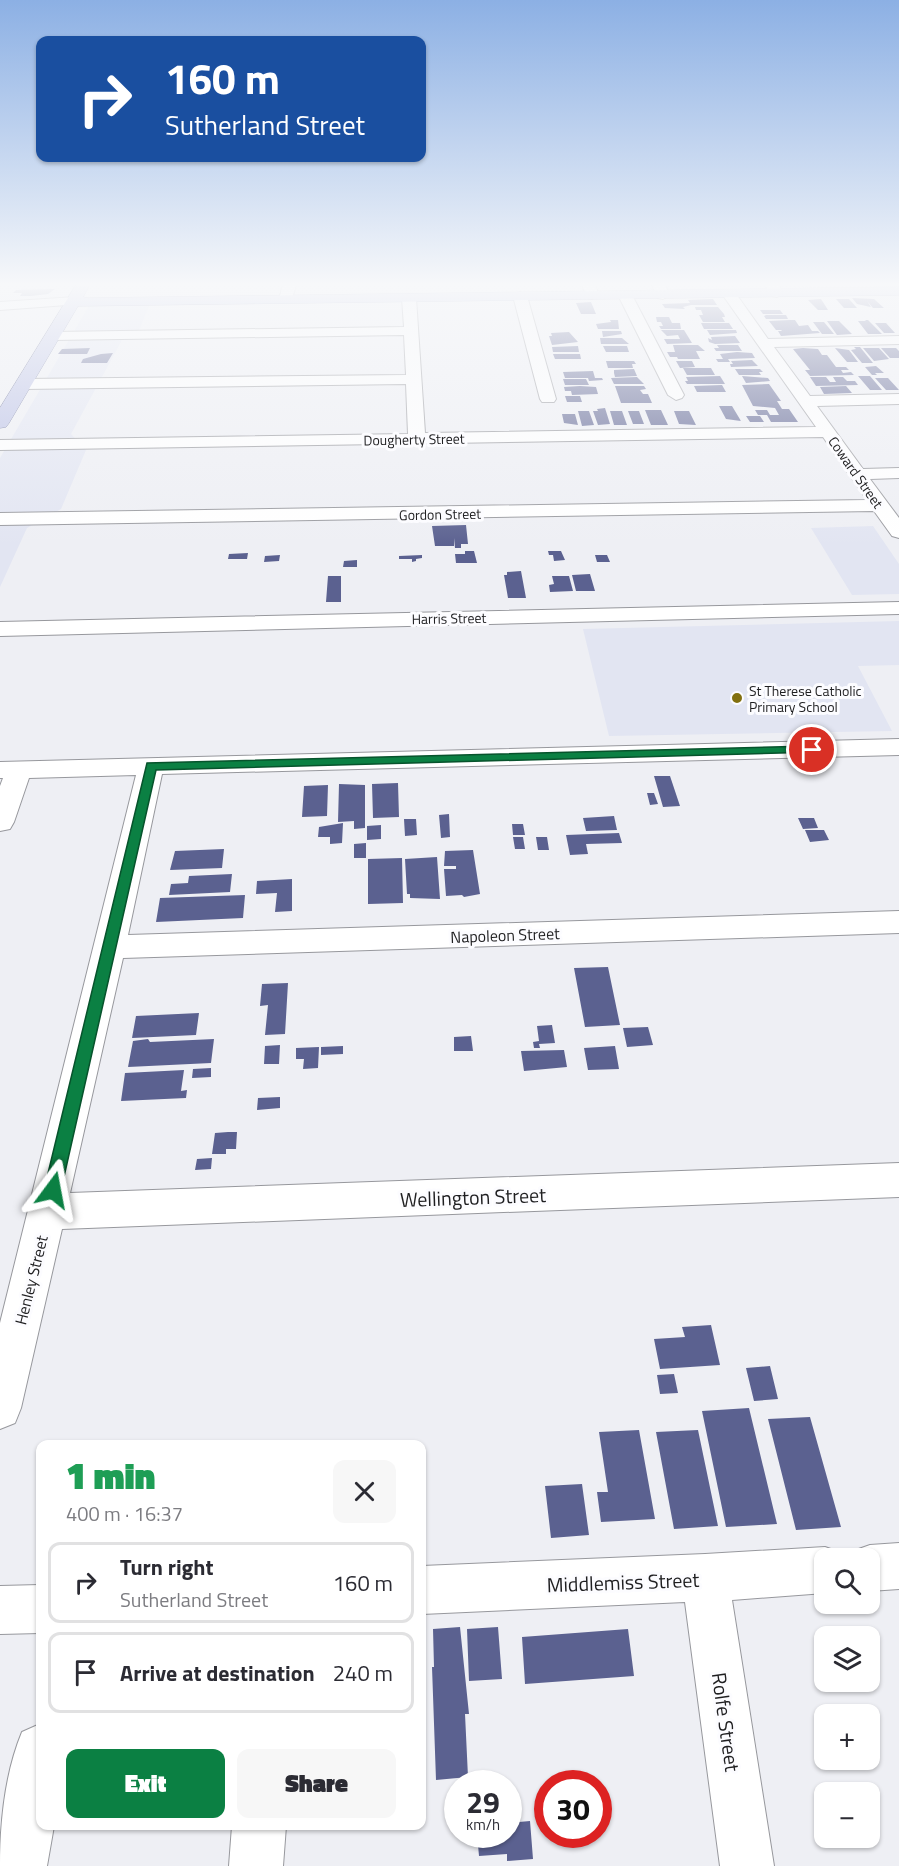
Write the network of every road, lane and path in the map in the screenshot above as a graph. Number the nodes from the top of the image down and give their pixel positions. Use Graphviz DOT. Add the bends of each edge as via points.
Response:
graph roads {
  1 [pos="31,372"];
  2 [pos="414,372"];
  3 [pos="541,372"];
  4 [pos="664,372"];
  5 [pos="785,372"];
  6 [pos="414,379"];
  7 [pos="24,384"];
  8 [pos="676,395"];
  9 [pos="548,399"];
  10 [pos="899,399"];
  11 [pos="806,401"];
  12 [pos="0,423"];
  13 [pos="828,432"];
  14 [pos="417,439"];
  15 [pos="0,445"];
  16 [pos="899,473"];
  17 [pos="858,474"];
  18 [pos="880,505"];
  19 [pos="0,519"];
  20 [pos="899,532"];
  21 [pos="899,608"];
  22 [pos="0,629"];
  23 [pos="899,747"];
  24 [pos="151,766"];
  25 [pos="10,770"];
  26 [pos="0,822"];
  27 [pos="899,922"];
  28 [pos="110,947"];
  29 [pos="899,1180"];
  30 [pos="47,1212"];
  31 [pos="0,1408"];
  32 [pos="899,1566"];
  33 [pos="880,1567"];
  34 [pos="814,1571"];
  35 [pos="705,1578"];
  36 [pos="426,1590"];
  37 [pos="36,1609"];
  38 [pos="0,1610"];
  39 [pos="36,1767"];
  40 [pos="259,1830"];
  41 [pos="14,1862"];
  42 [pos="256,1866"];
  43 [pos="747,1866"];
  1 -- 7 [label="main road"];
  2 -- 6 [label="street"];
  3 -- 9 [label="street"];
  4 -- 8 [label="street"];
  5 -- 11 [label="street, Coward Street"];
  6 -- 7 [label="street"];
  6 -- 14 [label="street"];
  7 -- 12 [label="main road"];
  10 -- 11 [label="street"];
  11 -- 13 [label="street, Coward Street"];
  13 -- 14 [label="street, Dougherty Street"];
  13 -- 17 [label="street, Coward Street"];
  14 -- 15 [label="street, Dougherty Street"];
  16 -- 17 [label="street"];
  17 -- 18 [label="street, Coward Street"];
  18 -- 19 [label="street, Gordon Street"];
  18 -- 20 [label="street, Coward Street"];
  21 -- 22 [label="street, Harris Street"];
  23 -- 24 [label="street"];
  24 -- 25 [label="street"];
  24 -- 28 [label="street, Henley Street"];
  25 -- 26 [label="street"];
  27 -- 28 [label="street, Napoleon Street"];
  28 -- 30 [label="street, Henley Street"];
  29 -- 30 [label="street, Wellington Street"];
  30 -- 31 [label="street, Henley Street"];
  32 -- 33 [label="street"];
  34 -- 35 [label="street, Middlemiss Street"];
  35 -- 36 [label="street, Middlemiss Street"];
  35 -- 43 [label="street, Rolfe Street"];
  37 -- 38 [label="street"];
  39 -- 41 [label="street"];
  40 -- 42 [label="street"];
}
